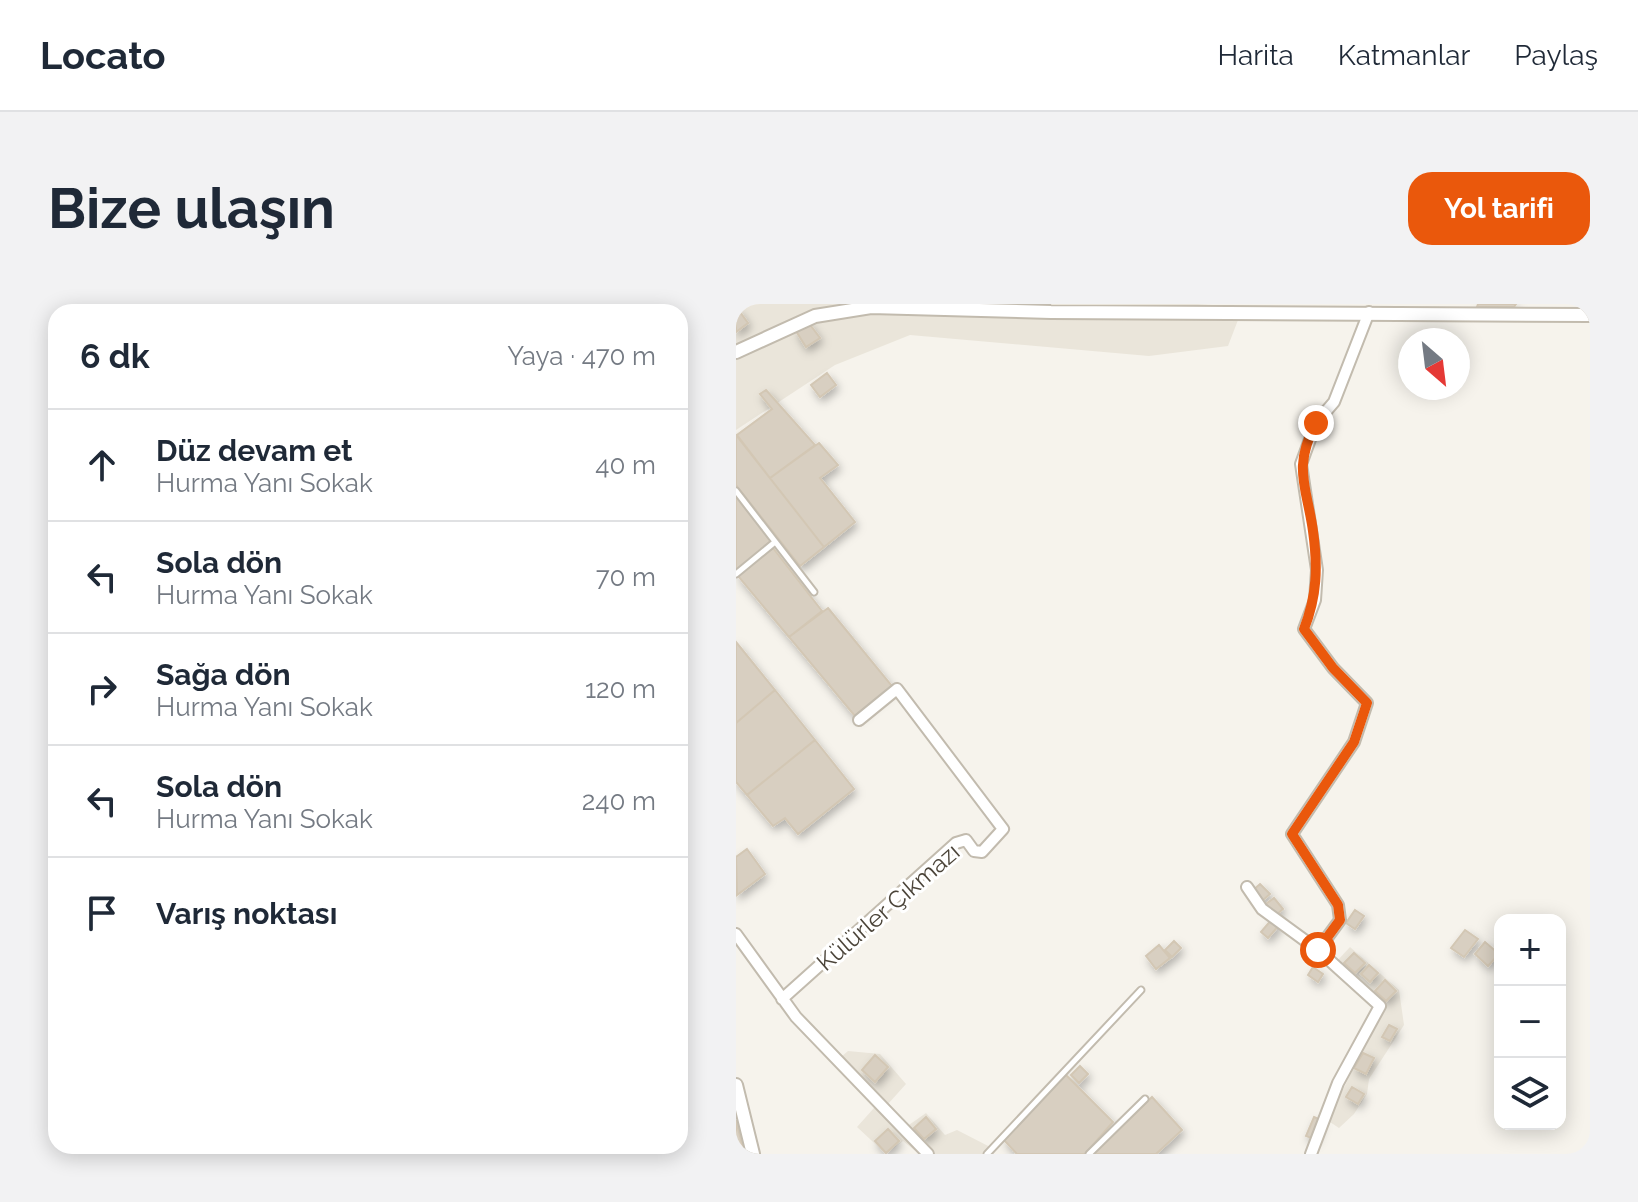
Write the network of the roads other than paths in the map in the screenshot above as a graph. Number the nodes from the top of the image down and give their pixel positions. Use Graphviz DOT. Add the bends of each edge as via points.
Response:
graph roads {
  1 [pos="872,305"];
  2 [pos="908,307"];
  3 [pos="1054,308"];
  4 [pos="1303,308"];
  5 [pos="813,310"];
  6 [pos="1369,312"];
  7 [pos="1590,315"];
  8 [pos="736,352"];
  9 [pos="736,491"];
  10 [pos="775,542"];
  11 [pos="736,574"];
  12 [pos="814,592"];
  13 [pos="859,720"];
  14 [pos="1247,887"];
  15 [pos="736,934"];
  16 [pos="1318,950"];
  17 [pos="1141,990"];
  18 [pos="782,999"];
  19 [pos="736,1085"];
  20 [pos="1145,1099"];
  21 [pos="753,1154"];
  22 [pos="928,1154"];
  23 [pos="987,1154"];
  24 [pos="1089,1154"];
  25 [pos="1311,1154"];
  1 -- 2 [label="street"];
  1 -- 5 [label="street"];
  2 -- 3 [label="street"];
  3 -- 4 [label="street"];
  4 -- 6 [label="street"];
  5 -- 8 [label="street"];
  6 -- 7 [label="street"];
  6 -- 16 [label="street" via="1334,402 1308,438 1301,464 1317,570 1315,600 1304,629 1367,703 1354,742 1292,834 1338,905 1340,920"];
  9 -- 10 [label="lane"];
  10 -- 11 [label="lane"];
  10 -- 12 [label="lane"];
  13 -- 18 [label="street, Külürler Çıkmazı" via="897,689 1003,829 982,852 966,840 956,843"];
  14 -- 16 [label="street" via="1262,909"];
  15 -- 18 [label="street"];
  16 -- 25 [label="street" via="1380,1006 1338,1083"];
  17 -- 23 [label="lane"];
  18 -- 22 [label="street"];
  19 -- 21 [label="street"];
  20 -- 24 [label="lane"];
}
